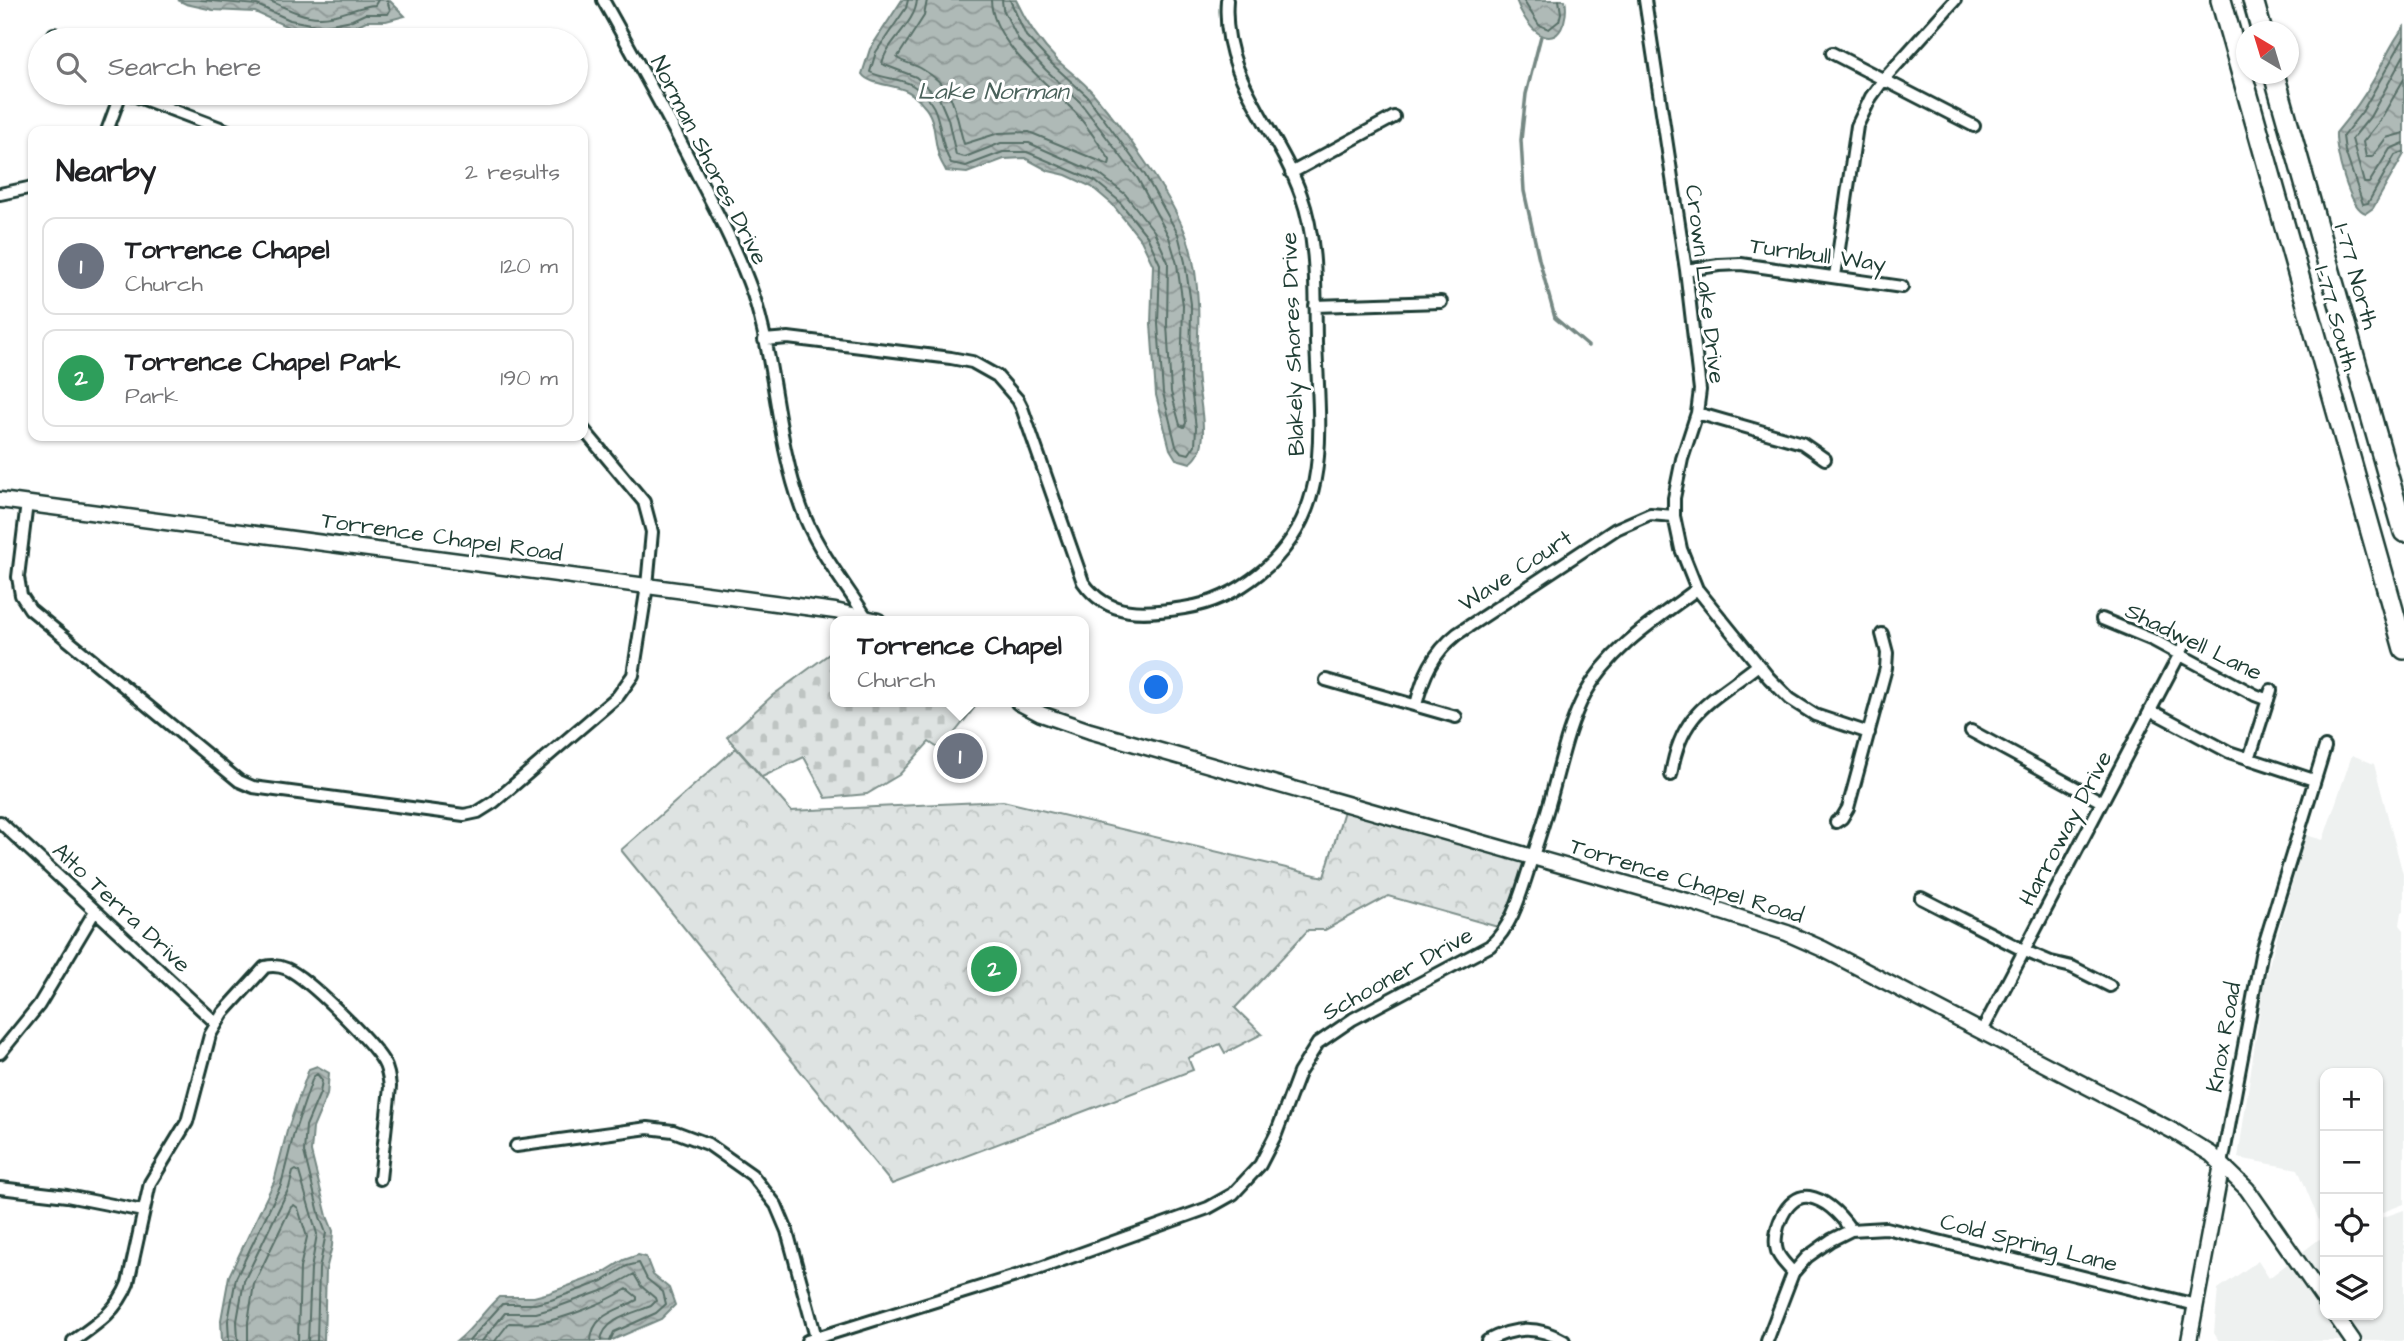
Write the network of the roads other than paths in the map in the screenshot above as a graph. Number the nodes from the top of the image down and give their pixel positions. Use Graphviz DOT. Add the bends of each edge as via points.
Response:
graph roads {
  1 [pos="603,0"];
  2 [pos="1227,0"];
  3 [pos="1645,0"];
  4 [pos="1955,0"];
  5 [pos="2221,0"];
  6 [pos="2253,0"];
  7 [pos="2259,21"];
  8 [pos="1832,53"];
  9 [pos="1884,79"];
  10 [pos="2277,84"];
  11 [pos="117,105"];
  12 [pos="160,105"];
  13 [pos="1394,117"];
  14 [pos="1974,125"];
  15 [pos="109,126"];
  16 [pos="215,126"];
  17 [pos="1291,173"];
  18 [pos="28,188"];
  19 [pos="0,194"];
  20 [pos="1686,270"];
  21 [pos="1835,276"];
  22 [pos="1902,287"];
  23 [pos="1441,302"];
  24 [pos="1315,306"];
  25 [pos="764,340"];
  26 [pos="1697,413"];
  27 [pos="588,435"];
  28 [pos="1825,459"];
  29 [pos="0,500"];
  30 [pos="27,503"];
  31 [pos="1674,516"];
  32 [pos="2404,532"];
  33 [pos="647,586"];
  34 [pos="1697,589"];
  35 [pos="858,616"];
  36 [pos="870,616"];
  37 [pos="2102,619"];
  38 [pos="1882,634"];
  39 [pos="2183,649"];
  40 [pos="2404,649"];
  41 [pos="1758,665"];
  42 [pos="1326,680"];
  43 [pos="1416,705"];
  44 [pos="1028,707"];
  45 [pos="2150,710"];
  46 [pos="1456,717"];
  47 [pos="1971,731"];
  48 [pos="1869,733"];
  49 [pos="2325,747"];
  50 [pos="2249,759"];
  51 [pos="1671,775"];
  52 [pos="2314,780"];
  53 [pos="2102,802"];
  54 [pos="0,822"];
  55 [pos="1836,822"];
  56 [pos="1533,856"];
  57 [pos="1922,898"];
  58 [pos="95,911"];
  59 [pos="2025,951"];
  60 [pos="2110,986"];
  61 [pos="216,1023"];
  62 [pos="1982,1031"];
  63 [pos="0,1053"];
  64 [pos="516,1146"];
  65 [pos="2222,1164"];
  66 [pos="380,1179"];
  67 [pos="0,1188"];
  68 [pos="143,1211"];
  69 [pos="1851,1230"];
  70 [pos="1793,1273"];
  71 [pos="2320,1294"];
  72 [pos="2196,1305"];
  73 [pos="2338,1320"];
  74 [pos="813,1340"];
  75 [pos="73,1341"];
  76 [pos="1487,1341"];
  77 [pos="1564,1341"];
  78 [pos="1768,1341"];
  79 [pos="2189,1341"];
  80 [pos="2353,1341"];
  1 -- 25 [label="street, Norman Shores Drive" via="725,229 752,293"];
  2 -- 17 [label="street, Blakely Shores Drive" via="1232,59"];
  3 -- 20 [label="street, Crown Lake Drive"];
  4 -- 9 [label="street"];
  5 -- 40 [label="highway, I-77 South"];
  6 -- 7 [label="highway"];
  8 -- 9 [label="street"];
  9 -- 14 [label="street"];
  9 -- 21 [label="street" via="1857,126"];
  10 -- 32 [label="highway, I-77 North"];
  11 -- 15 [label="street"];
  12 -- 16 [label="street"];
  13 -- 17 [label="street"];
  17 -- 24 [label="street, Blakely Shores Drive" via="1308,219"];
  18 -- 19 [label="street"];
  20 -- 21 [label="street, Turnbull Way" via="1741,264"];
  20 -- 26 [label="street, Crown Lake Drive" via="1700,390"];
  21 -- 22 [label="street, Turnbull Way"];
  23 -- 24 [label="street"];
  24 -- 25 [label="street, Blakely Shores Drive" via="1319,464 1298,529 1276,559 1235,591 1194,606 1150,613 1115,609 1100,601 1083,582 1021,408 1008,387 988,370 951,358 788,338"];
  25 -- 36 [label="street, Norman Shores Drive" via="802,510 814,536"];
  26 -- 28 [label="street" via="1802,443"];
  26 -- 31 [label="street, Crown Lake Drive" via="1678,474"];
  27 -- 33 [label="street" via="649,514"];
  29 -- 30 [label="street, Torrence Chapel Road"];
  30 -- 33 [label="street, Torrence Chapel Road"];
  30 -- 33 [label="street" via="18,577 30,609 231,776 253,787 441,813 464,815 485,809 625,689 633,675"];
  31 -- 34 [label="street, Crown Lake Drive"];
  31 -- 43 [label="street, Wave Court" via="1650,514 1616,529 1457,634 1432,660"];
  33 -- 35 [label="street, Torrence Chapel Road"];
  34 -- 41 [label="street, Crown Lake Drive"];
  34 -- 56 [label="street, Schooner Drive" via="1637,634 1586,692 1567,737"];
  37 -- 39 [label="street, Shadwell Lane"];
  38 -- 48 [label="street" via="1886,668"];
  39 -- 45 [label="street, Harroway Drive"];
  39 -- 50 [label="street, Shadwell Lane" via="2255,695 2270,695"];
  41 -- 48 [label="street, Crown Lake Drive" via="1802,708"];
  41 -- 51 [label="street" via="1689,721 1676,747"];
  42 -- 43 [label="street"];
  43 -- 46 [label="street"];
  44 -- 56 [label="street, Torrence Chapel Road" via="1090,731"];
  45 -- 50 [label="street" via="2210,744"];
  45 -- 53 [label="street, Harroway Drive"];
  47 -- 53 [label="street"];
  48 -- 55 [label="street" via="1848,808"];
  49 -- 52 [label="street, Knox Road"];
  50 -- 52 [label="street"];
  52 -- 65 [label="street, Knox Road" via="2261,955"];
  53 -- 59 [label="street, Harroway Drive"];
  54 -- 58 [label="street, Alto Terra Drive"];
  56 -- 62 [label="street, Torrence Chapel Road" via="1787,933"];
  56 -- 74 [label="street, Schooner Drive" via="1510,922 1490,946 1353,1019 1318,1043 1298,1073 1261,1166 1233,1194 1208,1208 1035,1270"];
  57 -- 59 [label="street"];
  58 -- 61 [label="street, Alto Terra Drive"];
  58 -- 63 [label="street" via="39,1005"];
  59 -- 60 [label="street"];
  59 -- 62 [label="street, Harroway Drive"];
  61 -- 66 [label="street" via="265,967 288,970 325,999 382,1060 389,1076"];
  61 -- 68 [label="street" via="187,1122 154,1173"];
  62 -- 65 [label="street, Torrence Chapel Road" via="2175,1132"];
  64 -- 74 [label="street" via="648,1128 673,1131 708,1144 752,1175 776,1205 787,1231"];
  65 -- 71 [label="street, Torrence Chapel Road" via="2254,1198"];
  65 -- 72 [label="street, Knox Road"];
  67 -- 68 [label="street"];
  68 -- 75 [label="street" via="122,1297 104,1319"];
  69 -- 70 [label="street, Cold Spring Lane" via="1807,1257"];
  69 -- 70 [label="street" via="1826,1205 1808,1197 1797,1200 1785,1212 1777,1233 1777,1251"];
  69 -- 72 [label="street, Cold Spring Lane" via="1885,1228"];
  70 -- 78 [label="street, Cold Spring Lane"];
  72 -- 79 [label="street, Knox Road"];
  73 -- 80 [label="street"];
  76 -- 77 [label="street" via="1530,1328"];
}
